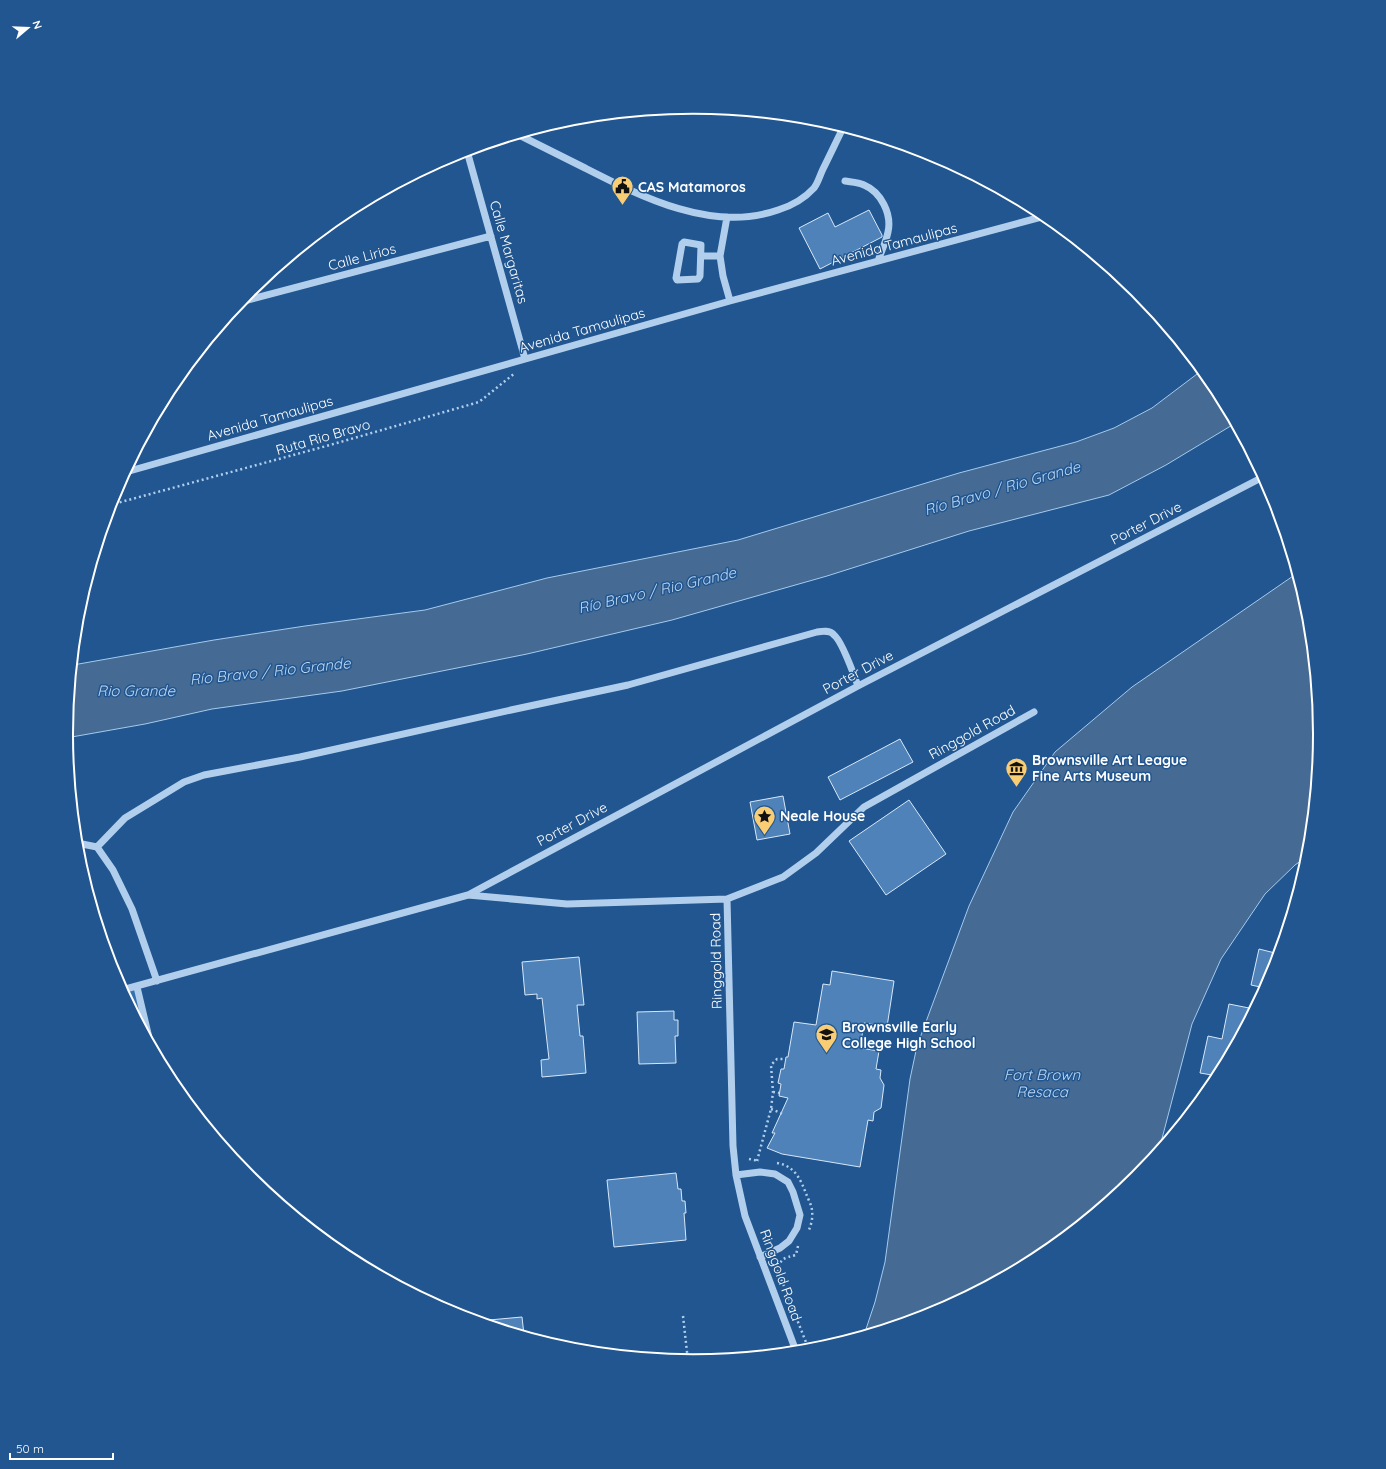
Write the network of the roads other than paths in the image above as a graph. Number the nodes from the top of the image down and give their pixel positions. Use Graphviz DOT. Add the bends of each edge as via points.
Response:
graph roads {
  1 [pos="841,133"];
  2 [pos="526,138"];
  3 [pos="469,157"];
  4 [pos="845,181"];
  5 [pos="727,217"];
  6 [pos="1036,218"];
  7 [pos="491,236"];
  8 [pos="701,256"];
  9 [pos="720,256"];
  10 [pos="878,261"];
  11 [pos="252,299"];
  12 [pos="730,302"];
  13 [pos="525,359"];
  14 [pos="132,470"];
  15 [pos="1258,480"];
  16 [pos="858,686"];
  17 [pos="1034,712"];
  18 [pos="83,844"];
  19 [pos="97,847"];
  20 [pos="468,895"];
  21 [pos="727,899"];
  22 [pos="157,981"];
  23 [pos="137,987"];
  24 [pos="128,989"];
  25 [pos="146,1026"];
  26 [pos="736,1175"];
  27 [pos="760,1257"];
  28 [pos="794,1346"];
  1 -- 5 [label="street" via="815,187 806,196 773,212"];
  2 -- 5 [label="street" via="653,199 695,213"];
  3 -- 7 [label="street, Calle Margaritas"];
  4 -- 10 [label="street" via="864,185 884,204 889,220 888,231"];
  5 -- 9 [label="street"];
  6 -- 10 [label="street, Avenida Tamaulipas"];
  7 -- 11 [label="street, Calle Lirios"];
  7 -- 13 [label="street, Calle Margaritas"];
  8 -- 8 [label="street" via="700,244 684,242 677,280 698,278"];
  8 -- 9 [label="street"];
  9 -- 12 [label="street"];
  10 -- 12 [label="street, Avenida Tamaulipas"];
  12 -- 13 [label="street, Avenida Tamaulipas"];
  13 -- 14 [label="street, Avenida Tamaulipas"];
  15 -- 16 [label="street, Porter Drive"];
  16 -- 19 [label="street" via="835,635 828,631 816,632 628,685 300,757 204,775 184,782 126,818"];
  16 -- 20 [label="street, Porter Drive"];
  17 -- 21 [label="street, Ringgold Road" via="864,807 816,853 783,877"];
  18 -- 19 [label="street"];
  19 -- 22 [label="street" via="113,870 132,909"];
  20 -- 21 [label="street" via="567,904"];
  20 -- 22 [label="street"];
  21 -- 26 [label="street, Ringgold Road" via="733,1146"];
  22 -- 23 [label="street"];
  23 -- 24 [label="street"];
  23 -- 25 [label="street"];
  26 -- 27 [label="street, Ringgold Road" via="745,1216"];
  26 -- 27 [label="street" via="760,1172 775,1174 788,1182 800,1215 797,1228 789,1241"];
  27 -- 28 [label="street, Ringgold Road"];
}
